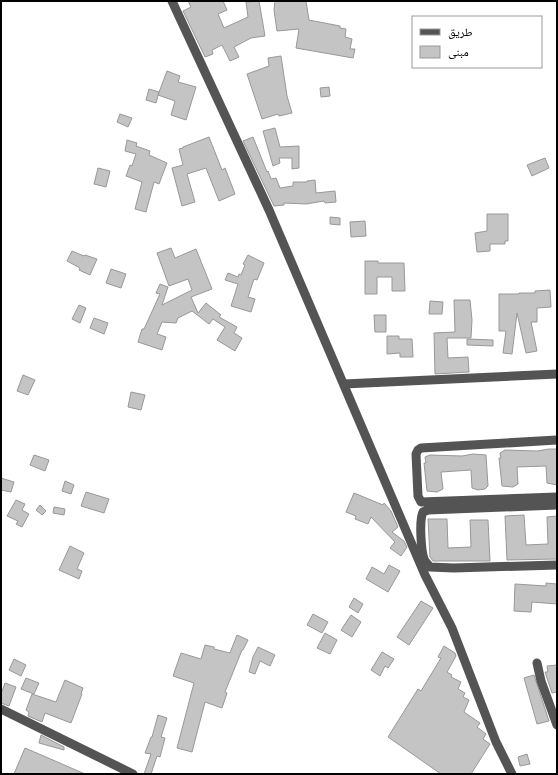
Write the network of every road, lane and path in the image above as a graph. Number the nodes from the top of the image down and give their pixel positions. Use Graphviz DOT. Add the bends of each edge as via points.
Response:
graph roads {
  1 [pos="172,1"];
  2 [pos="557,374"];
  3 [pos="344,384"];
  4 [pos="557,440"];
  5 [pos="557,497"];
  6 [pos="557,505"];
  7 [pos="557,565"];
  8 [pos="537,663"];
  9 [pos="1,709"];
  10 [pos="557,725"];
  11 [pos="133,774"];
  12 [pos="512,774"];
  1 -- 3 [label="street" via="269,210"];
  2 -- 3 [label="street"];
  3 -- 12 [label="street" via="426,575 452,628 496,742"];
  4 -- 5 [label="street" via="421,448 416,454 418,496 421,502"];
  6 -- 7 [label="street" via="428,510 423,512 422,518 424,558 430,567"];
  8 -- 10 [label="street"];
  9 -- 11 [label="street"];
}
